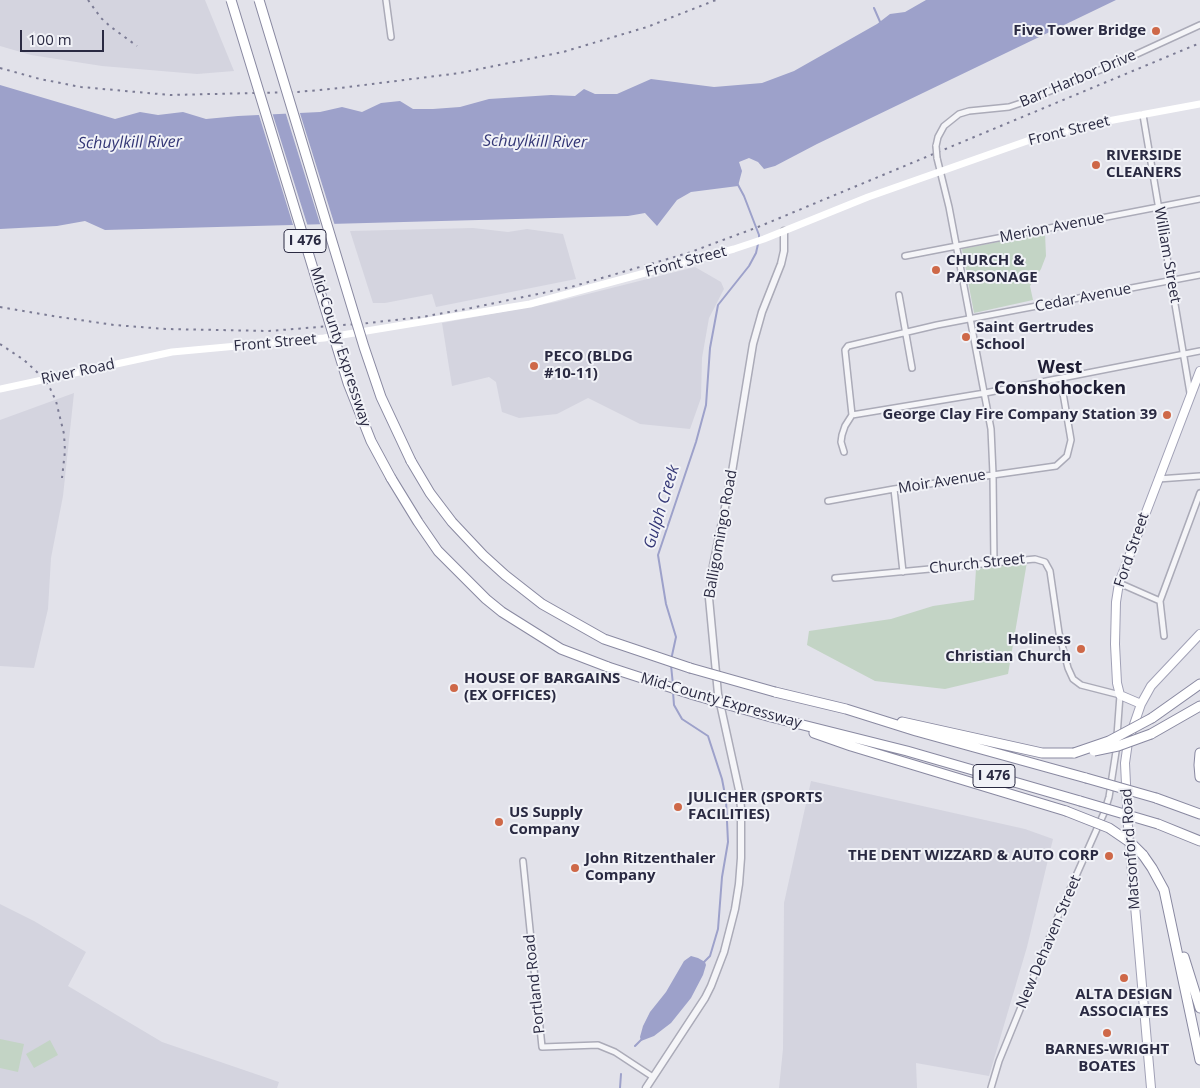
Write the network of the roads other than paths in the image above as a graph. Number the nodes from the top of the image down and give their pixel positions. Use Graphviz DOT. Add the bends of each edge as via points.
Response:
graph roads {
  1 [pos="230,0"];
  2 [pos="259,0"];
  3 [pos="386,0"];
  4 [pos="1200,25"];
  5 [pos="391,37"];
  6 [pos="1200,104"];
  7 [pos="1143,115"];
  8 [pos="940,172"];
  9 [pos="1200,199"];
  10 [pos="1159,207"];
  11 [pos="784,231"];
  12 [pos="957,246"];
  13 [pos="905,256"];
  14 [pos="1200,276"];
  15 [pos="1172,281"];
  16 [pos="899,295"];
  17 [pos="971,320"];
  18 [pos="907,331"];
  19 [pos="1200,351"];
  20 [pos="1184,354"];
  21 [pos="156,355"];
  22 [pos="912,368"];
  23 [pos="1200,371"];
  24 [pos="1198,382"];
  25 [pos="0,389"];
  26 [pos="1063,392"];
  27 [pos="985,393"];
  28 [pos="1190,395"];
  29 [pos="852,415"];
  30 [pos="844,452"];
  31 [pos="993,474"];
  32 [pos="1200,476"];
  33 [pos="1158,479"];
  34 [pos="894,489"];
  35 [pos="1200,493"];
  36 [pos="828,501"];
  37 [pos="994,563"];
  38 [pos="903,572"];
  39 [pos="835,578"];
  40 [pos="1119,583"];
  41 [pos="1160,601"];
  42 [pos="1200,634"];
  43 [pos="1164,636"];
  44 [pos="1200,684"];
  45 [pos="1120,695"];
  46 [pos="1141,704"];
  47 [pos="1200,706"];
  48 [pos="846,709"];
  49 [pos="772,717"];
  50 [pos="1074,753"];
  51 [pos="1200,753"];
  52 [pos="1200,777"];
  53 [pos="1109,797"];
  54 [pos="1200,814"];
  55 [pos="1200,841"];
  56 [pos="523,861"];
  57 [pos="1166,899"];
  58 [pos="1200,1008"];
  59 [pos="1193,1029"];
  60 [pos="1200,1045"];
  61 [pos="1200,1060"];
  62 [pos="653,1077"];
  63 [pos="646,1088"];
  64 [pos="991,1088"];
  65 [pos="1151,1088"];
  1 -- 49 [label="highway, Mid-County Expressway / I 476, bridge" via="348,383 371,441 438,551 486,600 561,649 694,696"];
  2 -- 48 [label="highway, Mid-County Expressway / I 476, bridge" via="369,363 411,461 452,522 483,555 542,604 604,639 673,663"];
  3 -- 5 [label="street"];
  4 -- 8 [label="street, Barr Harbor Drive, bridge" via="1024,102 959,114 939,133 936,158"];
  6 -- 7 [label="main road, Front Street"];
  7 -- 8 [label="main road, Front Street" via="1027,141"];
  7 -- 10 [label="street, William Street"];
  8 -- 11 [label="main road, Front Street"];
  8 -- 12 [label="street, Barr Harbor Drive"];
  9 -- 10 [label="street, Merion Avenue"];
  10 -- 12 [label="street, Merion Avenue"];
  10 -- 15 [label="street, William Street"];
  11 -- 21 [label="main road, Front Street" via="718,254 507,309 324,338"];
  11 -- 62 [label="street, Balligomingo Road" via="781,264 753,344 709,598 717,688 740,799 739,884 724,952 711,986"];
  12 -- 13 [label="street, Merion Avenue"];
  12 -- 17 [label="street, Barr Harbor Drive"];
  14 -- 15 [label="street, Cedar Avenue"];
  15 -- 17 [label="street, Cedar Avenue"];
  15 -- 20 [label="street, William Street"];
  16 -- 18 [label="street"];
  17 -- 18 [label="street, Cedar Avenue"];
  17 -- 27 [label="street, Barr Harbor Drive"];
  18 -- 22 [label="street"];
  18 -- 29 [label="street, Cedar Avenue" via="848,346 845,350"];
  19 -- 20 [label="street"];
  20 -- 27 [label="street"];
  20 -- 28 [label="street, William Street"];
  21 -- 25 [label="main road, River Road"];
  23 -- 24 [label="main road, Ford Street"];
  24 -- 28 [label="main road, Ford Street"];
  26 -- 31 [label="street, Moir Avenue" via="1071,440 1067,456 1056,466"];
  27 -- 29 [label="street"];
  27 -- 31 [label="street, Barr Harbor Drive"];
  28 -- 33 [label="main road, Ford Street"];
  29 -- 30 [label="street" via="842,435"];
  31 -- 34 [label="street, Moir Avenue"];
  31 -- 37 [label="street, Barr Harbor Drive"];
  32 -- 33 [label="street"];
  33 -- 40 [label="main road, Ford Street"];
  34 -- 36 [label="street, Moir Avenue"];
  34 -- 38 [label="street"];
  35 -- 41 [label="street"];
  37 -- 38 [label="street, Church Street"];
  37 -- 45 [label="street, Church Street" via="1035,559 1045,562 1050,571 1059,633 1073,679 1081,685"];
  38 -- 39 [label="street, Church Street"];
  40 -- 41 [label="street"];
  40 -- 45 [label="main road, Ford Street" via="1115,644"];
  41 -- 43 [label="street"];
  42 -- 46 [label="main road, Matsonford Road" via="1151,686"];
  44 -- 50 [label="highway, bridge" via="1152,718 1109,741"];
  45 -- 46 [label="main road, Church Street"];
  45 -- 53 [label="street, Ford Street" via="1116,758"];
  46 -- 65 [label="main road, Matsonford Road" via="1128,742 1125,764"];
  47 -- 50 [label="highway, bridge" via="1151,734 1118,746"];
  48 -- 50 [label="highway" via="1042,753"];
  48 -- 54 [label="highway, Mid-County Expressway / I 476, bridge" via="1156,798"];
  49 -- 55 [label="highway, Mid-County Expressway / I 476, bridge" via="907,751 1080,801 1158,824"];
  49 -- 57 [label="highway, bridge" via="851,746 1066,811 1109,828 1143,856"];
  51 -- 52 [label="highway"];
  53 -- 64 [label="street, New Dehaven Street" via="999,1061"];
  56 -- 62 [label="street, Portland Road" via="542,1047 598,1045"];
  57 -- 58 [label="highway"];
  57 -- 59 [label="highway"];
  59 -- 60 [label="highway"];
  59 -- 61 [label="highway"];
  62 -- 63 [label="street, Balligomingo Road"];
}
